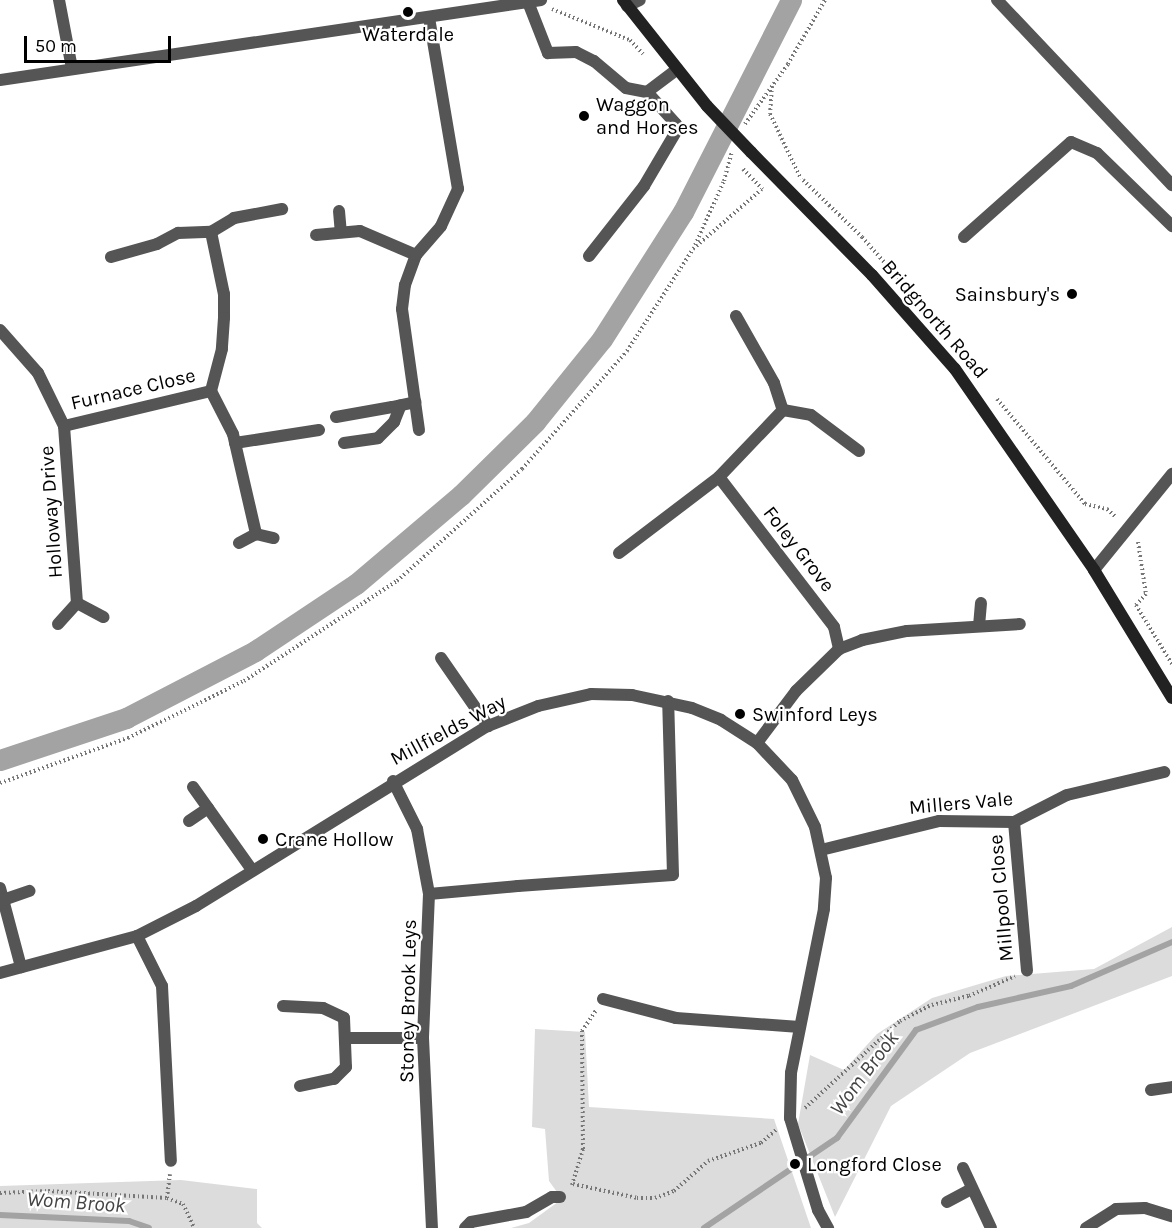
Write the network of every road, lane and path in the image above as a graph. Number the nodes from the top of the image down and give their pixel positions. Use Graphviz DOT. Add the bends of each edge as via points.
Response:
graph roads {
  1 [pos="59,0"];
  2 [pos="640,0"];
  3 [pos="825,0"];
  4 [pos="997,0"];
  5 [pos="533,1"];
  6 [pos="625,3"];
  7 [pos="429,18"];
  8 [pos="72,68"];
  9 [pos="677,69"];
  10 [pos="664,79"];
  11 [pos="0,80"];
  12 [pos="772,85"];
  13 [pos="647,92"];
  14 [pos="742,130"];
  15 [pos="736,141"];
  16 [pos="801,180"];
  17 [pos="1172,185"];
  18 [pos="762,189"];
  19 [pos="282,209"];
  20 [pos="339,211"];
  21 [pos="1172,226"];
  22 [pos="211,232"];
  23 [pos="341,232"];
  24 [pos="316,235"];
  25 [pos="964,237"];
  26 [pos="693,249"];
  27 [pos="416,255"];
  28 [pos="589,256"];
  29 [pos="111,257"];
  30 [pos="736,316"];
  31 [pos="0,330"];
  32 [pos="211,391"];
  33 [pos="415,402"];
  34 [pos="397,406"];
  35 [pos="783,410"];
  36 [pos="336,417"];
  37 [pos="64,426"];
  38 [pos="319,430"];
  39 [pos="419,430"];
  40 [pos="235,443"];
  41 [pos="344,443"];
  42 [pos="859,451"];
  43 [pos="1172,474"];
  44 [pos="718,477"];
  45 [pos="256,534"];
  46 [pos="274,538"];
  47 [pos="239,543"];
  48 [pos="619,553"];
  49 [pos="1094,570"];
  50 [pos="77,603"];
  51 [pos="981,603"];
  52 [pos="103,617"];
  53 [pos="58,624"];
  54 [pos="1020,624"];
  55 [pos="980,626"];
  56 [pos="839,649"];
  57 [pos="441,658"];
  58 [pos="1172,698"];
  59 [pos="668,701"];
  60 [pos="488,726"];
  61 [pos="758,743"];
  62 [pos="1164,772"];
  63 [pos="393,781"];
  64 [pos="0,783"];
  65 [pos="193,786"];
  66 [pos="208,808"];
  67 [pos="189,822"];
  68 [pos="1014,822"];
  69 [pos="821,850"];
  70 [pos="252,870"];
  71 [pos="29,891"];
  72 [pos="2,894"];
  73 [pos="429,894"];
  74 [pos="137,936"];
  75 [pos="21,967"];
  76 [pos="1027,970"];
  77 [pos="0,973"];
  78 [pos="603,999"];
  79 [pos="283,1006"];
  80 [pos="800,1027"];
  81 [pos="345,1038"];
  82 [pos="423,1038"];
  83 [pos="300,1086"];
  84 [pos="1172,1087"];
  85 [pos="1151,1090"];
  86 [pos="790,1118"];
  87 [pos="171,1161"];
  88 [pos="963,1168"];
  89 [pos="573,1184"];
  90 [pos="970,1190"];
  91 [pos="0,1193"];
  92 [pos="167,1197"];
  93 [pos="560,1197"];
  94 [pos="947,1202"];
  95 [pos="1171,1213"];
  96 [pos="192,1228"];
  97 [pos="432,1228"];
  98 [pos="465,1228"];
  99 [pos="828,1228"];
  100 [pos="991,1228"];
  101 [pos="1086,1228"];
  1 -- 8 [label="street"];
  2 -- 6 [label="street"];
  3 -- 12 [label="path"];
  4 -- 17 [label="street"];
  5 -- 7 [label="street"];
  5 -- 10 [label="path" via="630,40"];
  5 -- 13 [label="street" via="548,53 576,52 594,61 626,88"];
  6 -- 9 [label="main road, Bridgnorth Road"];
  7 -- 8 [label="street"];
  7 -- 27 [label="street" via="458,189 441,226"];
  8 -- 11 [label="street"];
  9 -- 10 [label="street"];
  9 -- 49 [label="main road, Bridgnorth Road, bridge" via="707,106 872,275 955,369"];
  10 -- 13 [label="street"];
  12 -- 14 [label="path"];
  12 -- 16 [label="path" via="770,114"];
  13 -- 28 [label="street" via="677,130 644,186"];
  15 -- 26 [label="path" via="724,181"];
  18 -- 26 [label="path"];
  19 -- 22 [label="street" via="234,218"];
  20 -- 23 [label="street"];
  21 -- 25 [label="street" via="1097,153 1071,142"];
  22 -- 29 [label="street" via="178,233 157,244"];
  22 -- 32 [label="street, Furnace Close" via="224,302 222,349"];
  23 -- 24 [label="street"];
  23 -- 27 [label="street" via="360,231"];
  26 -- 64 [label="path" via="627,351 547,442 462,526 397,581 244,681 128,738"];
  27 -- 33 [label="street" via="405,285 402,309"];
  30 -- 35 [label="street" via="774,383"];
  31 -- 37 [label="street, Holloway Drive" via="38,373"];
  32 -- 37 [label="street, Furnace Close"];
  32 -- 40 [label="street, Furnace Close"];
  33 -- 34 [label="street"];
  33 -- 39 [label="street"];
  34 -- 36 [label="street"];
  34 -- 41 [label="street" via="394,422 378,438"];
  35 -- 42 [label="street" via="811,415"];
  35 -- 44 [label="street"];
  37 -- 50 [label="street, Holloway Drive"];
  38 -- 40 [label="street"];
  40 -- 45 [label="street, Furnace Close"];
  43 -- 49 [label="street"];
  44 -- 48 [label="street"];
  44 -- 56 [label="street, Foley Grove" via="834,627"];
  45 -- 46 [label="street"];
  45 -- 47 [label="street"];
  49 -- 58 [label="main road, Bridgnorth Road"];
  50 -- 52 [label="street"];
  50 -- 53 [label="street"];
  51 -- 55 [label="street"];
  54 -- 55 [label="street"];
  55 -- 56 [label="street" via="907,631"];
  56 -- 61 [label="street" via="796,691"];
  57 -- 60 [label="street"];
  59 -- 60 [label="street, Millfields Way" via="591,694 538,706"];
  59 -- 61 [label="street, Millfields Way" via="721,720"];
  59 -- 73 [label="street" via="673,875"];
  60 -- 63 [label="street, Millfields Way"];
  61 -- 69 [label="street, Millfields Way" via="806,802"];
  62 -- 68 [label="street, Millers Vale" via="1066,795"];
  63 -- 70 [label="street, Millfields Way"];
  63 -- 73 [label="street, Stoney Brook Leys" via="417,829"];
  65 -- 66 [label="street"];
  66 -- 67 [label="street"];
  66 -- 70 [label="street"];
  68 -- 69 [label="street, Millers Vale" via="939,821"];
  68 -- 76 [label="street, Millpool Close"];
  69 -- 80 [label="street, Millfields Way" via="826,878 824,909"];
  70 -- 74 [label="street, Millfields Way"];
  71 -- 72 [label="street"];
  72 -- 75 [label="street"];
  73 -- 82 [label="street, Stoney Brook Leys"];
  74 -- 75 [label="street, Millfields Way"];
  74 -- 87 [label="street" via="162,986"];
  75 -- 77 [label="street, Millfields Way"];
  76 -- 86 [label="path" via="900,1021 843,1077"];
  78 -- 80 [label="street" via="676,1018"];
  78 -- 89 [label="path" via="582,1031 583,1149"];
  79 -- 81 [label="street" via="323,1008 344,1018"];
  80 -- 86 [label="street, Millfields Way" via="791,1073"];
  81 -- 82 [label="street"];
  81 -- 83 [label="street" via="346,1067 334,1078"];
  82 -- 97 [label="street, Stoney Brook Leys"];
  84 -- 85 [label="street"];
  86 -- 89 [label="path" via="761,1143 708,1161 675,1191 655,1198 637,1198"];
  86 -- 99 [label="street, Millfields Way" via="818,1209"];
  87 -- 92 [label="path"];
  88 -- 90 [label="street"];
  89 -- 93 [label="path"];
  90 -- 94 [label="street"];
  90 -- 100 [label="street"];
  91 -- 92 [label="path" via="48,1191"];
  92 -- 96 [label="path" via="183,1204"];
  93 -- 98 [label="street" via="552,1197 526,1212 471,1222"];
  95 -- 101 [label="street" via="1145,1208 1116,1209"];
}
